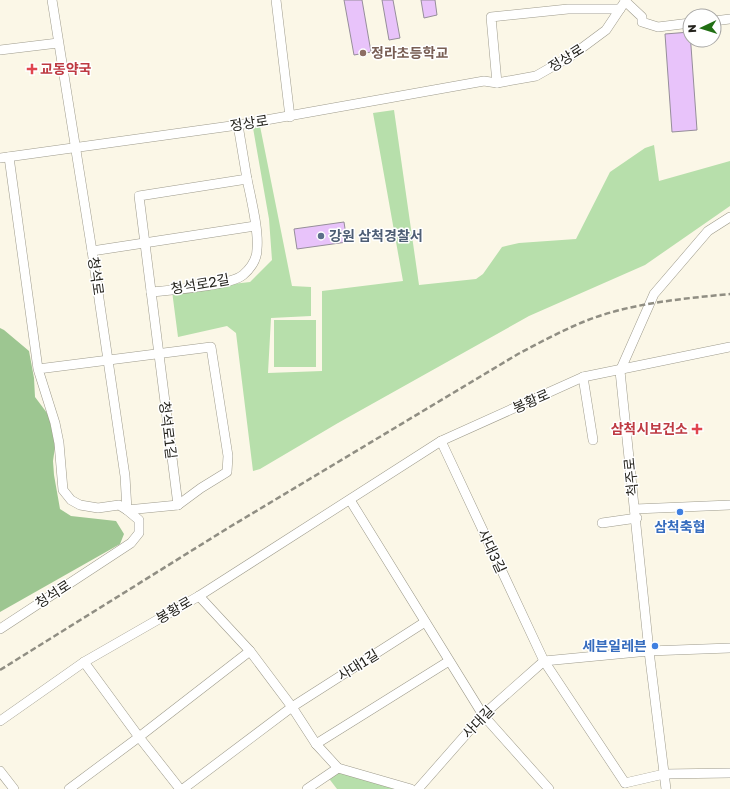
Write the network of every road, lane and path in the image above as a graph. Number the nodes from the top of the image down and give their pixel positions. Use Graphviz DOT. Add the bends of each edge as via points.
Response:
graph roads {
  1 [pos="52,0"];
  2 [pos="276,0"];
  3 [pos="624,2"];
  4 [pos="682,24"];
  5 [pos="58,43"];
  6 [pos="0,50"];
  7 [pos="497,83"];
  8 [pos="290,117"];
  9 [pos="238,125"];
  10 [pos="76,148"];
  11 [pos="5,158"];
  12 [pos="248,179"];
  13 [pos="730,217"];
  14 [pos="255,226"];
  15 [pos="145,245"];
  16 [pos="92,252"];
  17 [pos="151,292"];
  18 [pos="730,347"];
  19 [pos="159,355"];
  20 [pos="108,361"];
  21 [pos="38,369"];
  22 [pos="620,371"];
  23 [pos="583,378"];
  24 [pos="593,440"];
  25 [pos="441,441"];
  26 [pos="350,500"];
  27 [pos="178,505"];
  28 [pos="730,506"];
  29 [pos="127,510"];
  30 [pos="636,513"];
  31 [pos="602,523"];
  32 [pos="198,596"];
  33 [pos="425,622"];
  34 [pos="0,629"];
  35 [pos="730,648"];
  36 [pos="250,651"];
  37 [pos="649,651"];
  38 [pos="449,661"];
  39 [pos="544,661"];
  40 [pos="84,662"];
  41 [pos="292,708"];
  42 [pos="483,715"];
  43 [pos="0,721"];
  44 [pos="139,738"];
  45 [pos="316,744"];
  46 [pos="338,768"];
  47 [pos="0,771"];
  48 [pos="730,773"];
  49 [pos="664,774"];
  50 [pos="622,786"];
  51 [pos="14,789"];
  52 [pos="68,789"];
  53 [pos="180,789"];
  54 [pos="183,789"];
  55 [pos="308,789"];
  56 [pos="411,789"];
  57 [pos="418,789"];
  58 [pos="549,789"];
  59 [pos="666,789"];
  1 -- 5 [label="street, 청석로"];
  2 -- 8 [label="street"];
  3 -- 4 [label="street" via="642,17 642,22 658,27"];
  3 -- 7 [label="street, 정상로" via="606,30 571,56 536,76"];
  3 -- 7 [label="street" via="491,16"];
  5 -- 6 [label="street"];
  5 -- 10 [label="street, 청석로"];
  7 -- 8 [label="street, 정상로" via="484,81"];
  8 -- 9 [label="street, 정상로"];
  9 -- 10 [label="street, 정상로"];
  9 -- 12 [label="street, 청석로2길"];
  10 -- 11 [label="street, 정상로"];
  10 -- 16 [label="street, 청석로"];
  11 -- 21 [label="street"];
  12 -- 14 [label="street, 청석로2길"];
  12 -- 15 [label="street, 청석로2길" via="139,196"];
  13 -- 22 [label="street" via="708,231 654,294"];
  14 -- 15 [label="street"];
  14 -- 17 [label="street, 청석로2길" via="258,249 253,264 242,276 224,282"];
  15 -- 16 [label="street"];
  15 -- 17 [label="street, 청석로2길"];
  16 -- 20 [label="street, 청석로"];
  17 -- 19 [label="street, 청석로1길"];
  18 -- 22 [label="street, 봉황로"];
  19 -- 20 [label="street"];
  19 -- 27 [label="street, 청석로1길"];
  19 -- 27 [label="street" via="211,347 228,456 228,472"];
  20 -- 21 [label="street"];
  20 -- 29 [label="street, 청석로" via="125,476"];
  21 -- 29 [label="street" via="56,423 63,490 71,500 80,505 98,508 119,505"];
  22 -- 23 [label="street, 봉황로"];
  22 -- 30 [label="street, 척주로"];
  23 -- 24 [label="street"];
  23 -- 25 [label="street, 봉황로"];
  25 -- 26 [label="street, 봉황로"];
  25 -- 39 [label="street, 사대3길"];
  26 -- 32 [label="street, 봉황로"];
  26 -- 33 [label="street"];
  27 -- 29 [label="street"];
  28 -- 30 [label="street"];
  29 -- 34 [label="street, 청석로" via="139,520 139,533 131,543"];
  30 -- 31 [label="street"];
  30 -- 37 [label="street, 척주로"];
  32 -- 36 [label="street"];
  32 -- 40 [label="street, 봉황로"];
  33 -- 38 [label="street"];
  33 -- 41 [label="street, 사대1길"];
  35 -- 37 [label="street"];
  36 -- 41 [label="street"];
  36 -- 44 [label="street"];
  37 -- 39 [label="street"];
  37 -- 49 [label="street, 척주로"];
  38 -- 42 [label="street"];
  38 -- 45 [label="street"];
  39 -- 42 [label="street, 사대길"];
  39 -- 50 [label="street"];
  40 -- 43 [label="street, 봉황로"];
  40 -- 44 [label="street"];
  41 -- 45 [label="street"];
  41 -- 54 [label="street, 사대1길"];
  42 -- 57 [label="street, 사대길"];
  42 -- 58 [label="street"];
  44 -- 52 [label="street"];
  44 -- 53 [label="street"];
  45 -- 46 [label="street"];
  46 -- 55 [label="street"];
  46 -- 56 [label="street"];
  47 -- 51 [label="street"];
  48 -- 49 [label="street"];
  49 -- 50 [label="street"];
  49 -- 59 [label="street, 척주로"];
}
